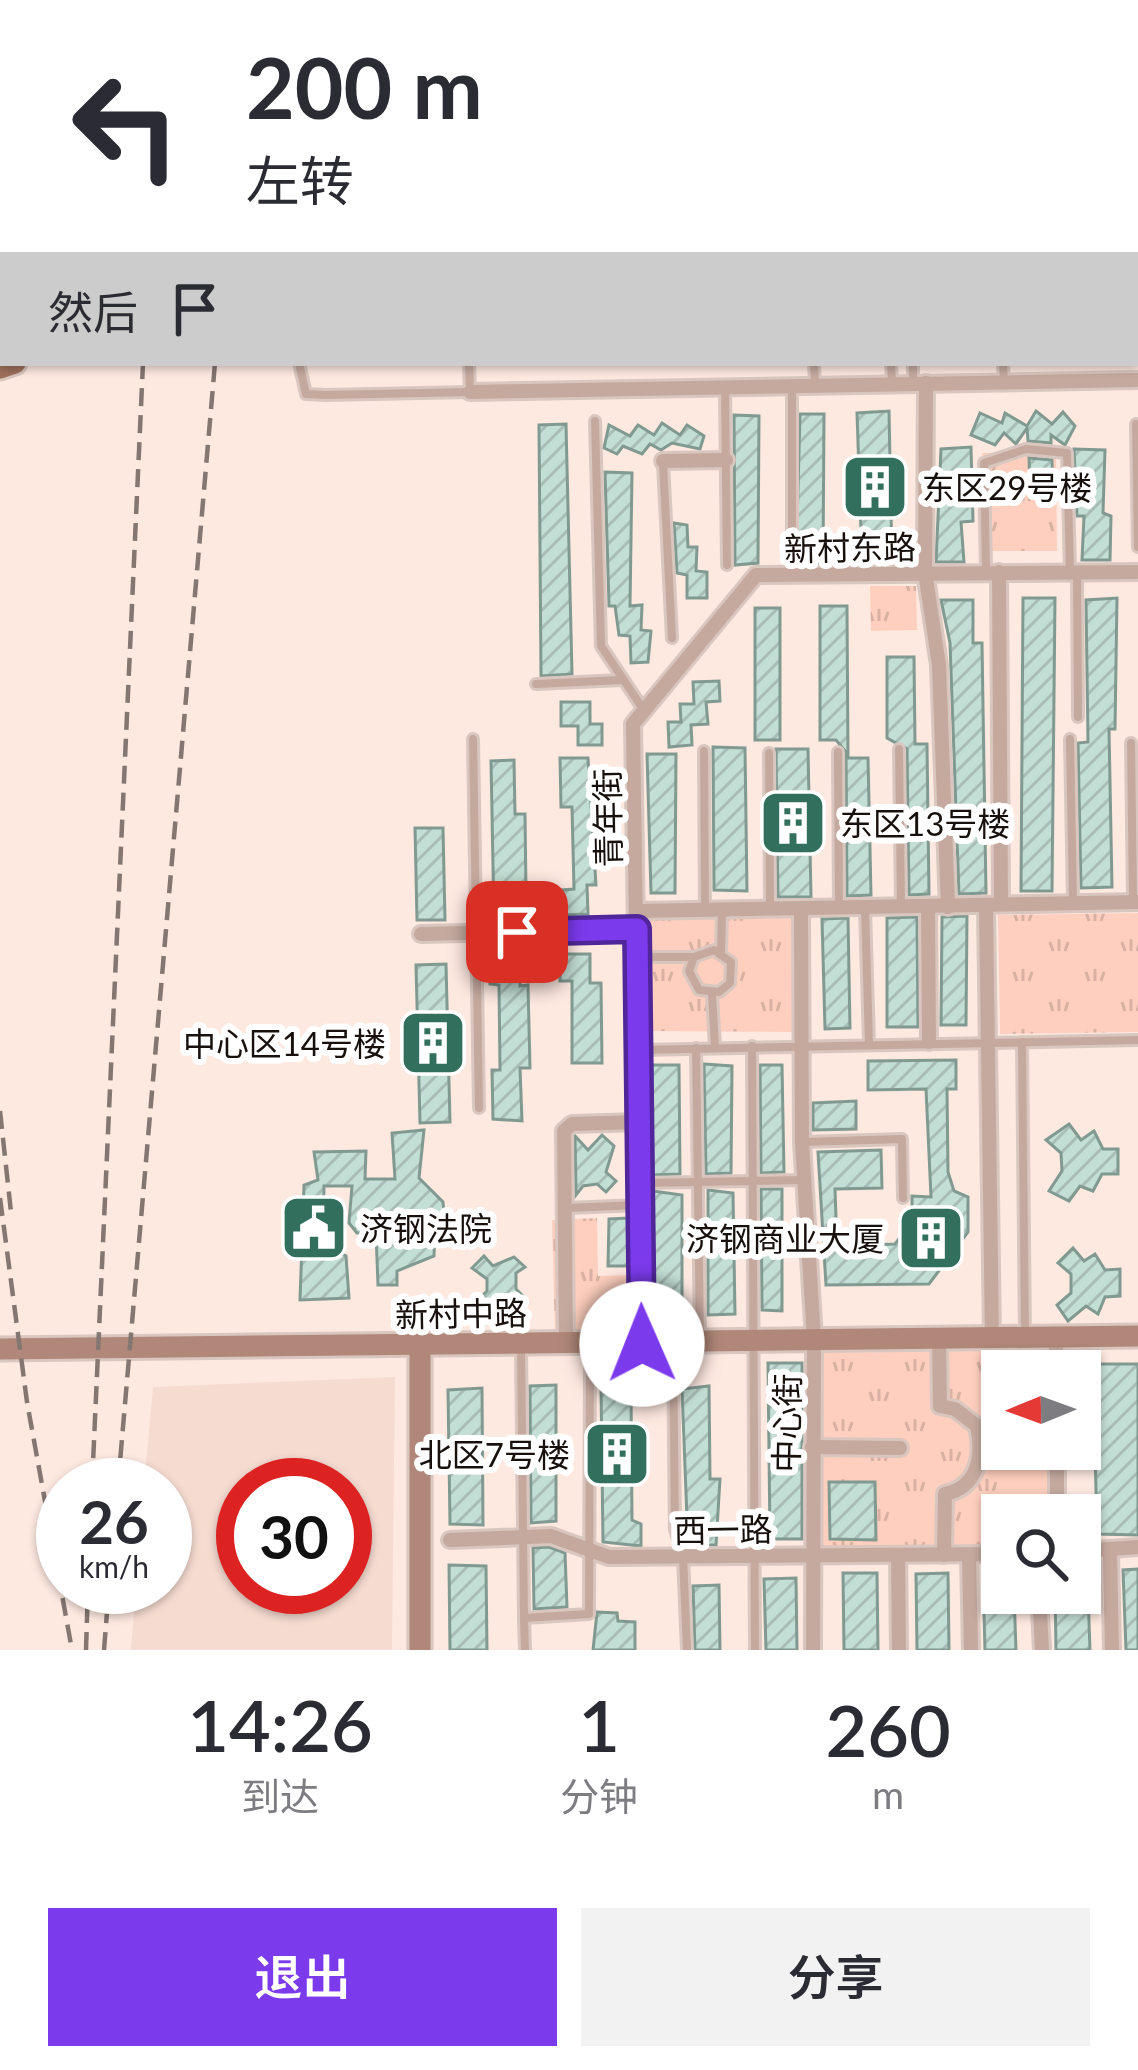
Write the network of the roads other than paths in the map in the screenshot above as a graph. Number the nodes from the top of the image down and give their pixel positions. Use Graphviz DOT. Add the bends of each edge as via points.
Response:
graph roads {
  1 [pos="300,366"];
  2 [pos="469,366"];
  3 [pos="814,366"];
  4 [pos="891,366"];
  5 [pos="915,366"];
  6 [pos="1003,366"];
  7 [pos="1134,380"];
  8 [pos="1004,382"];
  9 [pos="892,383"];
  10 [pos="920,383"];
  11 [pos="815,385"];
  12 [pos="792,386"];
  13 [pos="725,387"];
  14 [pos="470,392"];
  15 [pos="595,421"];
  16 [pos="1136,424"];
  17 [pos="726,460"];
  18 [pos="662,461"];
  19 [pos="1138,547"];
  20 [pos="792,550"];
  21 [pos="727,565"];
  22 [pos="926,572"];
  23 [pos="1074,572"];
  24 [pos="1138,572"];
  25 [pos="992,573"];
  26 [pos="672,638"];
  27 [pos="623,680"];
  28 [pos="536,684"];
  29 [pos="644,710"];
  30 [pos="1078,716"];
  31 [pos="633,724"];
  32 [pos="472,739"];
  33 [pos="1070,739"];
  34 [pos="1131,743"];
  35 [pos="899,749"];
  36 [pos="704,751"];
  37 [pos="838,752"];
  38 [pos="769,753"];
  39 [pos="1136,902"];
  40 [pos="1073,903"];
  41 [pos="994,905"];
  42 [pos="928,907"];
  43 [pos="948,907"];
  44 [pos="901,908"];
  45 [pos="866,909"];
  46 [pos="801,910"];
  47 [pos="839,910"];
  48 [pos="636,911"];
  49 [pos="713,911"];
  50 [pos="770,911"];
  51 [pos="637,929"];
  52 [pos="478,933"];
  53 [pos="421,934"];
  54 [pos="721,952"];
  55 [pos="638,957"];
  56 [pos="694,957"];
  57 [pos="712,994"];
  58 [pos="1138,1040"];
  59 [pos="989,1041"];
  60 [pos="929,1042"];
  61 [pos="1022,1042"];
  62 [pos="869,1043"];
  63 [pos="801,1044"];
  64 [pos="752,1046"];
  65 [pos="715,1047"];
  66 [pos="696,1048"];
  67 [pos="640,1050"];
  68 [pos="479,1108"];
  69 [pos="639,1122"];
  70 [pos="802,1142"];
  71 [pos="753,1180"];
  72 [pos="804,1180"];
  73 [pos="698,1181"];
  74 [pos="640,1183"];
  75 [pos="903,1198"];
  76 [pos="640,1205"];
  77 [pos="565,1208"];
  78 [pos="1138,1336"];
  79 [pos="1025,1338"];
  80 [pos="1056,1338"];
  81 [pos="939,1339"];
  82 [pos="814,1340"];
  83 [pos="992,1340"];
  84 [pos="753,1341"];
  85 [pos="700,1342"];
  86 [pos="673,1343"];
  87 [pos="642,1344"];
  88 [pos="566,1345"];
  89 [pos="590,1345"];
  90 [pos="520,1346"];
  91 [pos="420,1347"];
  92 [pos="0,1349"];
  93 [pos="1056,1350"];
  94 [pos="812,1447"];
  95 [pos="900,1448"];
  96 [pos="521,1537"];
  97 [pos="450,1540"];
  98 [pos="1138,1547"];
  99 [pos="1101,1550"];
  100 [pos="1110,1550"];
  101 [pos="592,1551"];
  102 [pos="811,1554"];
  103 [pos="753,1555"];
  104 [pos="898,1555"];
  105 [pos="944,1555"];
  106 [pos="981,1555"];
  107 [pos="683,1556"];
  108 [pos="969,1556"];
  109 [pos="1041,1614"];
  110 [pos="524,1618"];
  111 [pos="420,1650"];
  112 [pos="524,1650"];
  113 [pos="687,1650"];
  114 [pos="755,1650"];
  115 [pos="813,1650"];
  116 [pos="899,1650"];
  117 [pos="971,1650"];
  118 [pos="1042,1650"];
  119 [pos="1112,1650"];
  1 -- 14 [label="lane" via="306,394"];
  2 -- 14 [label="lane"];
  3 -- 11 [label="lane"];
  4 -- 9 [label="lane"];
  5 -- 10 [label="lane"];
  6 -- 8 [label="lane"];
  7 -- 8 [label="street"];
  8 -- 10 [label="street"];
  9 -- 10 [label="street"];
  9 -- 11 [label="street"];
  10 -- 22 [label="street"];
  11 -- 12 [label="street"];
  12 -- 13 [label="street"];
  12 -- 20 [label="lane"];
  13 -- 14 [label="street"];
  13 -- 17 [label="lane"];
  15 -- 27 [label="lane" via="601,646"];
  16 -- 19 [label="lane"];
  17 -- 18 [label="street"];
  17 -- 21 [label="lane"];
  18 -- 26 [label="lane"];
  22 -- 25 [label="street, 新村东路"];
  22 -- 29 [label="street, 新村东路" via="756,575"];
  22 -- 43 [label="street" via="939,665"];
  23 -- 24 [label="street, 新村东路"];
  23 -- 25 [label="street, 新村东路"];
  23 -- 25 [label="lane" via="1066,452 1026,449 984,463"];
  23 -- 30 [label="lane"];
  25 -- 41 [label="street"];
  27 -- 28 [label="lane"];
  27 -- 29 [label="lane"];
  29 -- 31 [label="street, 新村东路"];
  31 -- 48 [label="street, 青年街"];
  32 -- 52 [label="lane"];
  33 -- 40 [label="lane"];
  34 -- 39 [label="lane"];
  35 -- 44 [label="lane"];
  36 -- 49 [label="lane"];
  37 -- 47 [label="lane"];
  38 -- 50 [label="lane"];
  39 -- 40 [label="street"];
  40 -- 41 [label="street"];
  41 -- 43 [label="street"];
  41 -- 59 [label="street"];
  42 -- 43 [label="street"];
  42 -- 44 [label="street"];
  42 -- 60 [label="street"];
  44 -- 45 [label="street"];
  45 -- 47 [label="street"];
  45 -- 62 [label="lane"];
  46 -- 47 [label="street"];
  46 -- 50 [label="street"];
  46 -- 63 [label="street, 中心街"];
  48 -- 49 [label="street"];
  48 -- 51 [label="street, 青年街"];
  49 -- 50 [label="street"];
  49 -- 54 [label="lane"];
  51 -- 52 [label="street"];
  51 -- 55 [label="street, 青年街"];
  52 -- 53 [label="street"];
  52 -- 68 [label="lane"];
  54 -- 56 [label="lane"];
  54 -- 57 [label="lane" via="733,976"];
  55 -- 56 [label="lane"];
  55 -- 67 [label="street, 青年街"];
  56 -- 57 [label="lane" via="690,978"];
  57 -- 65 [label="lane"];
  58 -- 61 [label="lane"];
  59 -- 60 [label="lane"];
  59 -- 61 [label="lane"];
  59 -- 83 [label="street"];
  60 -- 62 [label="lane"];
  61 -- 79 [label="lane"];
  62 -- 63 [label="lane"];
  63 -- 64 [label="lane"];
  63 -- 70 [label="street, 中心街"];
  64 -- 65 [label="lane"];
  64 -- 71 [label="lane"];
  65 -- 66 [label="lane"];
  66 -- 67 [label="lane"];
  66 -- 73 [label="lane"];
  67 -- 69 [label="street, 青年街"];
  69 -- 74 [label="street, 青年街"];
  69 -- 77 [label="street" via="564,1131"];
  70 -- 72 [label="street, 中心街"];
  70 -- 75 [label="lane" via="902,1139"];
  71 -- 72 [label="lane"];
  71 -- 73 [label="lane"];
  71 -- 84 [label="lane"];
  72 -- 82 [label="street, 中心街"];
  73 -- 74 [label="lane"];
  73 -- 85 [label="lane"];
  74 -- 76 [label="street, 青年街"];
  76 -- 77 [label="lane"];
  76 -- 87 [label="street, 青年街"];
  77 -- 88 [label="street"];
  78 -- 80 [label="street, 新村中路"];
  79 -- 80 [label="street, 新村中路"];
  79 -- 83 [label="street, 新村中路"];
  80 -- 93 [label="street"];
  81 -- 82 [label="street, 新村中路"];
  81 -- 83 [label="street, 新村中路"];
  81 -- 105 [label="street" via="940,1406 977,1426 981,1454 968,1482 945,1494"];
  82 -- 84 [label="street, 新村中路"];
  82 -- 94 [label="street, 中心街"];
  84 -- 85 [label="street, 新村中路"];
  84 -- 103 [label="lane"];
  85 -- 86 [label="street, 新村中路"];
  86 -- 87 [label="street, 新村中路"];
  86 -- 107 [label="lane" via="675,1529"];
  87 -- 89 [label="street, 新村中路"];
  88 -- 89 [label="street, 新村中路"];
  88 -- 90 [label="street, 新村中路"];
  89 -- 101 [label="lane"];
  90 -- 91 [label="street, 新村中路"];
  90 -- 96 [label="lane"];
  91 -- 92 [label="street, 新村中路"];
  91 -- 111 [label="street"];
  94 -- 95 [label="street"];
  94 -- 102 [label="street, 中心街"];
  96 -- 97 [label="street, 西一路"];
  96 -- 101 [label="street, 西一路" via="551,1536"];
  96 -- 110 [label="lane"];
  98 -- 100 [label="street"];
  99 -- 100 [label="street"];
  100 -- 119 [label="street"];
  101 -- 107 [label="street, 西一路"];
  101 -- 110 [label="lane" via="589,1614"];
  102 -- 103 [label="street, 西一路"];
  102 -- 104 [label="street, 西一路"];
  102 -- 115 [label="street, 中心街"];
  103 -- 107 [label="street, 西一路"];
  103 -- 114 [label="lane"];
  104 -- 105 [label="street, 西一路"];
  104 -- 116 [label="street"];
  105 -- 108 [label="street, 西一路"];
  106 -- 108 [label="street, 西一路"];
  107 -- 113 [label="lane"];
  108 -- 117 [label="street"];
  109 -- 118 [label="street"];
  110 -- 112 [label="lane"];
}
